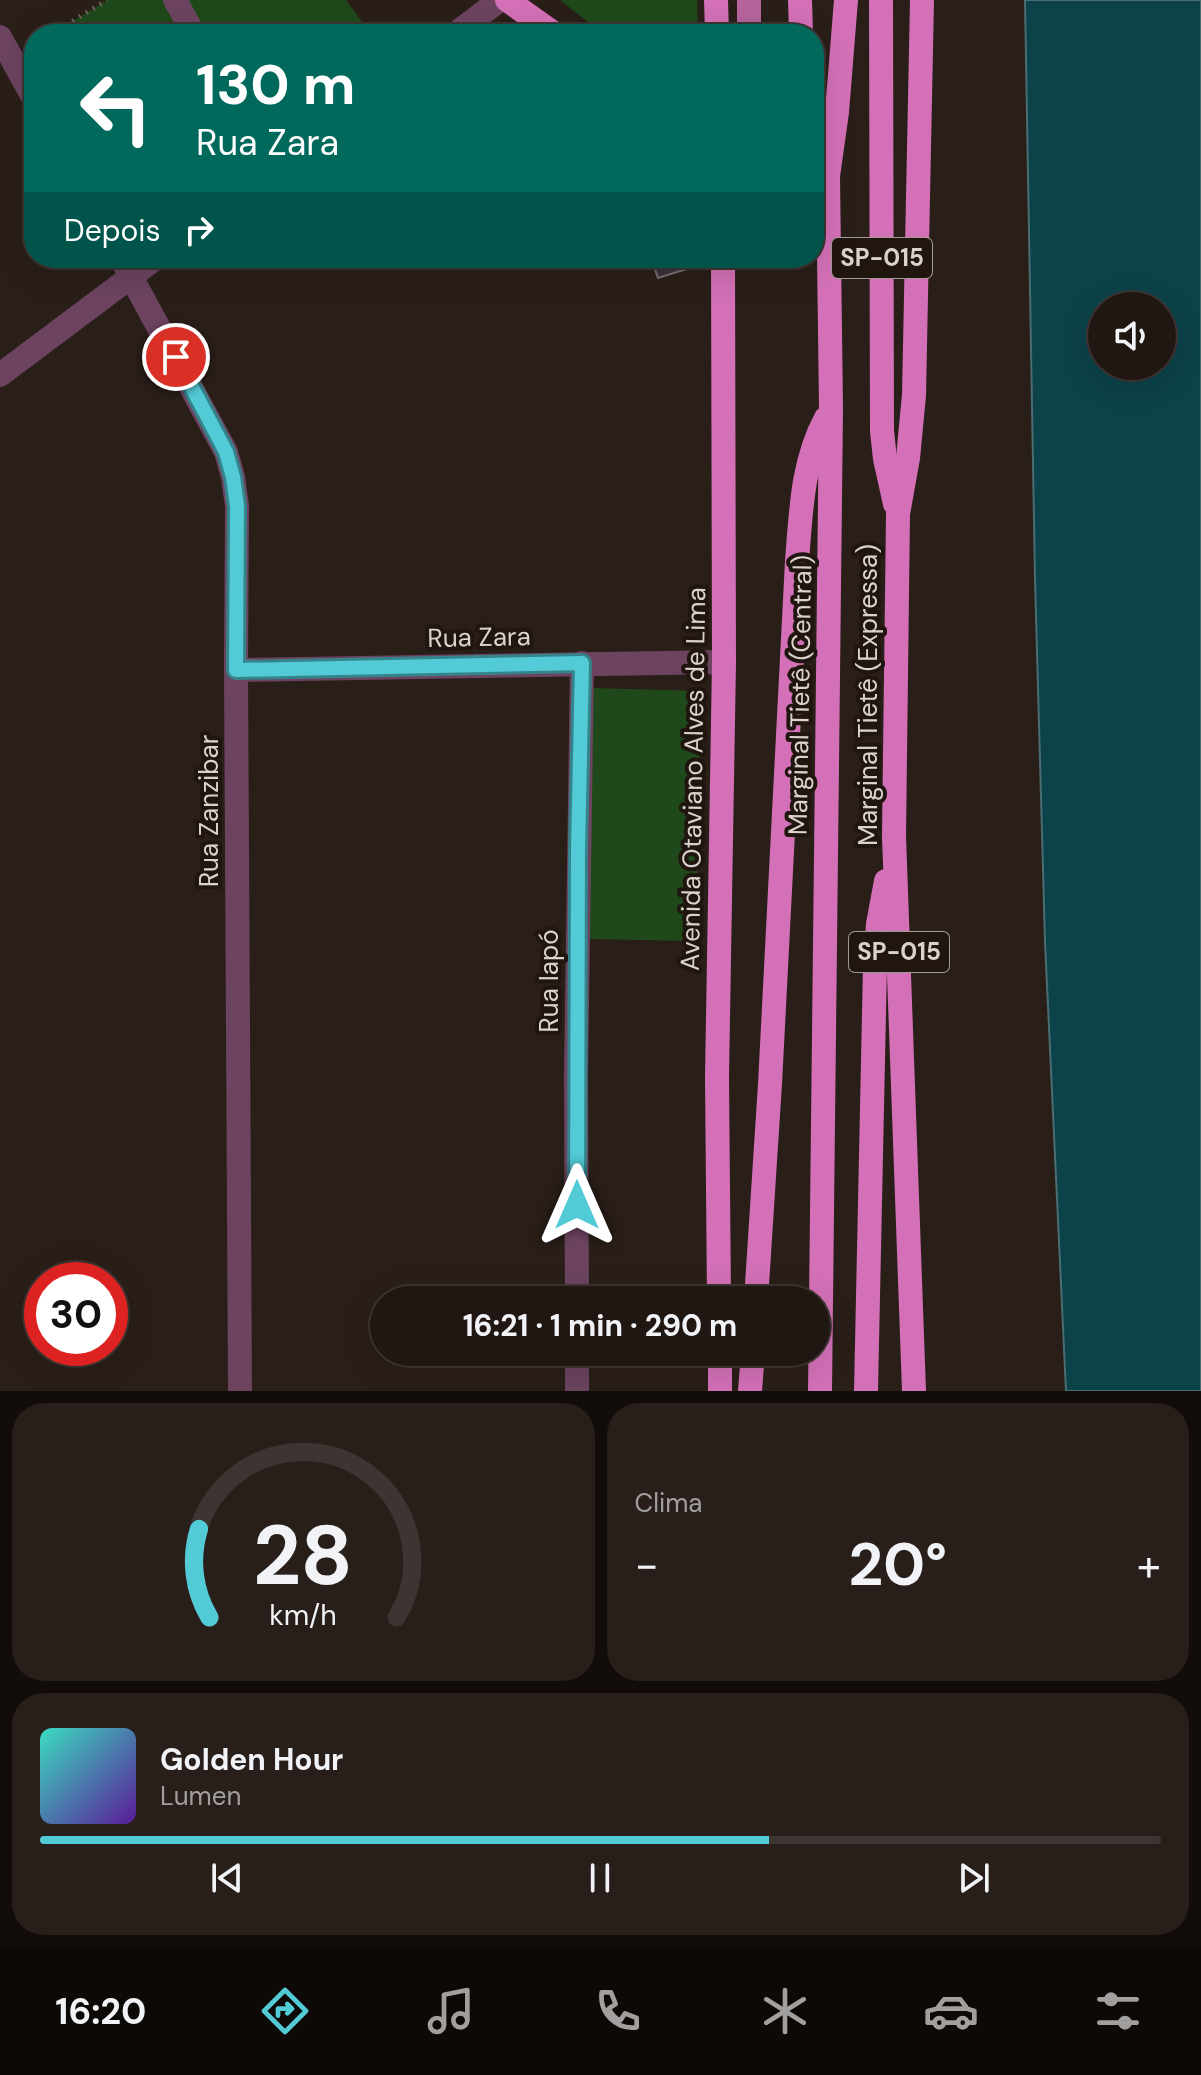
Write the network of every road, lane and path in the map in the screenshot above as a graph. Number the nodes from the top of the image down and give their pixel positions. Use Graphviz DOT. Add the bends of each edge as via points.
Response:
graph roads {
  1 [pos="107,0"];
  2 [pos="175,0"];
  3 [pos="500,0"];
  4 [pos="507,0"];
  5 [pos="716,0"];
  6 [pos="749,0"];
  7 [pos="800,0"];
  8 [pos="846,0"];
  9 [pos="881,0"];
  10 [pos="922,0"];
  11 [pos="68,24"];
  12 [pos="188,24"];
  13 [pos="468,24"];
  14 [pos="541,24"];
  15 [pos="717,24"];
  16 [pos="749,24"];
  17 [pos="801,24"];
  18 [pos="0,37"];
  19 [pos="24,81"];
  20 [pos="824,161"];
  21 [pos="828,176"];
  22 [pos="125,268"];
  23 [pos="127,268"];
  24 [pos="713,268"];
  25 [pos="723,268"];
  26 [pos="724,312"];
  27 [pos="0,375"];
  28 [pos="831,409"];
  29 [pos="898,514"];
  30 [pos="724,662"];
  31 [pos="582,663"];
  32 [pos="236,670"];
  33 [pos="894,836"];
  34 [pos="577,1286"];
  35 [pos="719,1286"];
  36 [pos="757,1286"];
  37 [pos="577,1366"];
  38 [pos="720,1366"];
  39 [pos="752,1366"];
  40 [pos="240,1391"];
  41 [pos="577,1391"];
  42 [pos="720,1391"];
  43 [pos="750,1391"];
  44 [pos="820,1391"];
  45 [pos="866,1391"];
  46 [pos="914,1391"];
  1 -- 11 [label="path"];
  2 -- 12 [label="street"];
  3 -- 13 [label="street"];
  4 -- 14 [label="highway"];
  5 -- 15 [label="highway"];
  6 -- 16 [label="main road"];
  7 -- 17 [label="highway"];
  8 -- 21 [label="highway, Marginal Tietê (Central)"];
  9 -- 29 [label="highway, SP-015" via="882,431"];
  10 -- 29 [label="highway, Marginal Tietê (Expressa) / SP-015" via="914,395"];
  18 -- 19 [label="street"];
  20 -- 21 [label="highway"];
  21 -- 28 [label="highway, Marginal Tietê (Central)"];
  22 -- 27 [label="street"];
  23 -- 32 [label="street, Rua Zanzibar" via="211,422 233,477"];
  24 -- 26 [label="highway"];
  25 -- 26 [label="highway, Avenida Otaviano Alves de Lima"];
  26 -- 30 [label="highway, Avenida Otaviano Alves de Lima"];
  28 -- 36 [label="highway" via="809,460 797,561"];
  28 -- 44 [label="highway, Marginal Tietê (Central)"];
  29 -- 33 [label="highway, Marginal Tietê (Expressa) / SP-015"];
  30 -- 31 [label="street, Rua Zara"];
  30 -- 35 [label="highway, Avenida Otaviano Alves de Lima"];
  31 -- 32 [label="street, Rua Zara"];
  31 -- 34 [label="street, Rua Iapó"];
  32 -- 40 [label="street, Rua Zanzibar"];
  33 -- 45 [label="highway" via="875,966"];
  33 -- 46 [label="highway, Marginal Tietê (Expressa) / SP-015"];
  37 -- 41 [label="street"];
  38 -- 42 [label="highway"];
  39 -- 43 [label="highway"];
}
